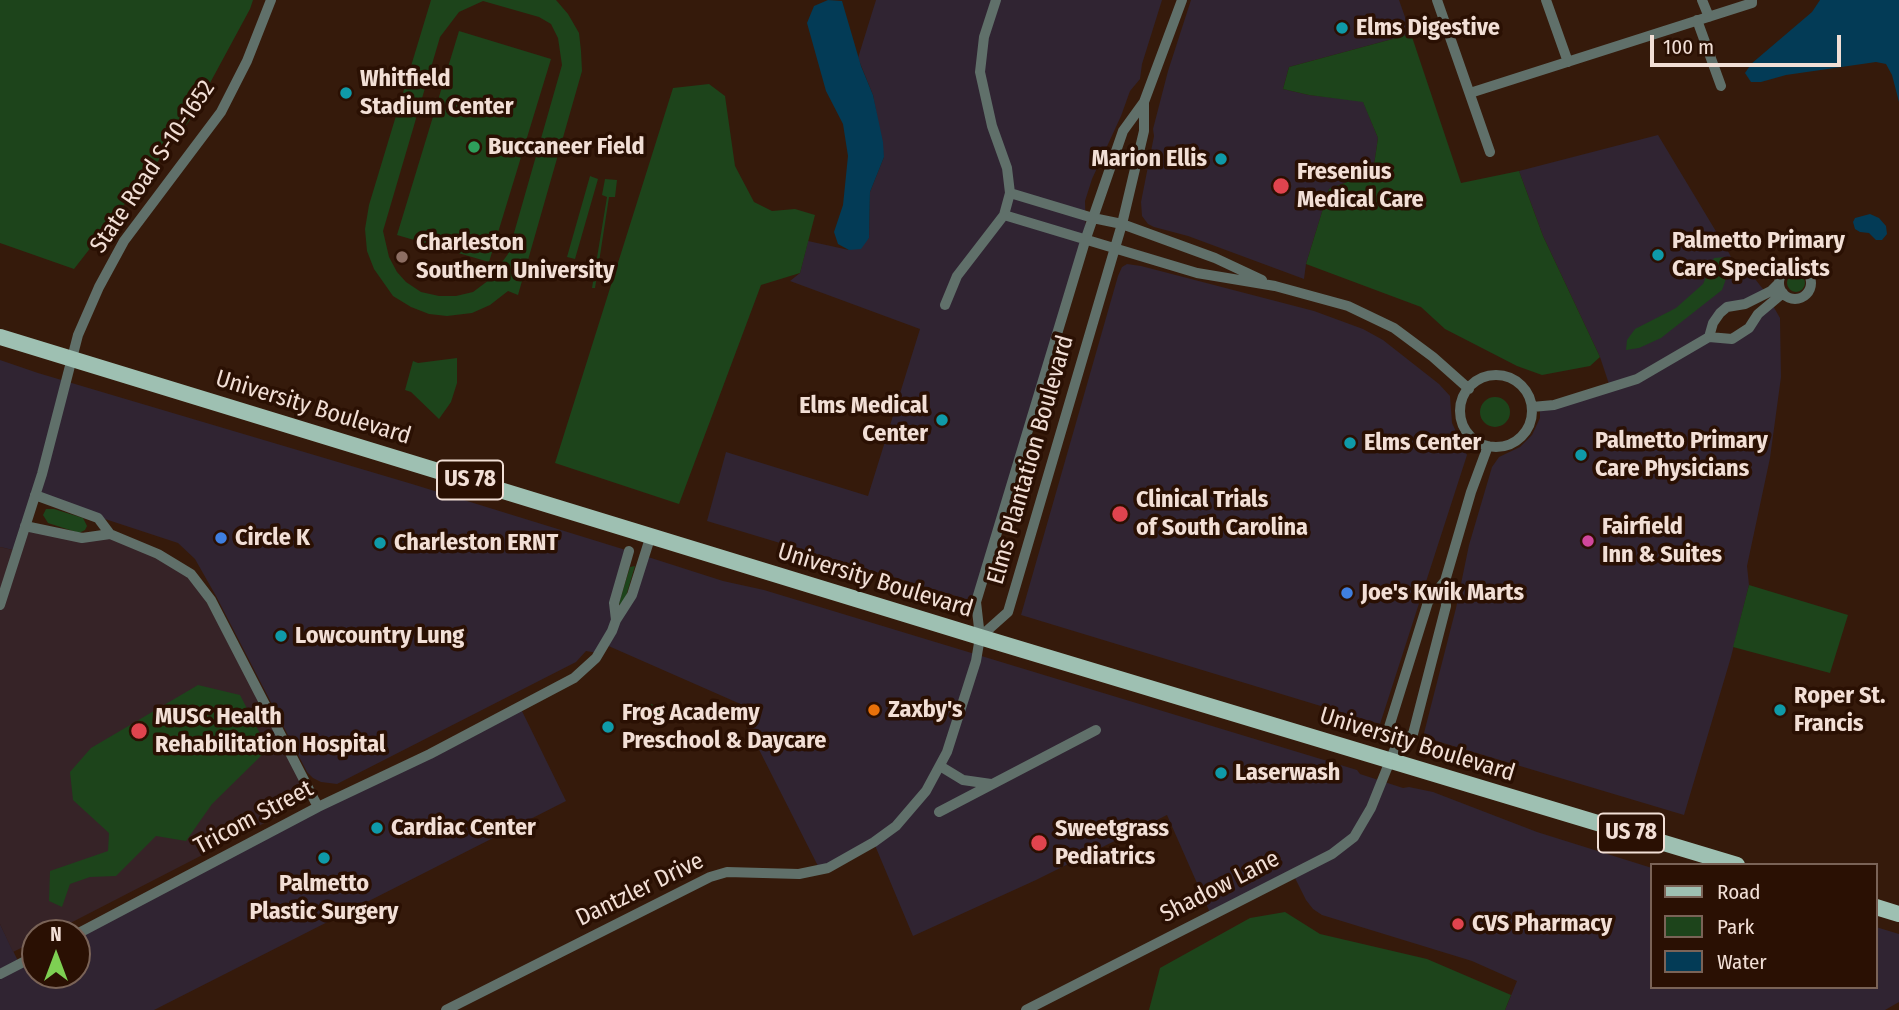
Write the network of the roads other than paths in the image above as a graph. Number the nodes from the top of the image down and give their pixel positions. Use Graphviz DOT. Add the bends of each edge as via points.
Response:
graph roads {
  1 [pos="271,0"];
  2 [pos="996,0"];
  3 [pos="1182,0"];
  4 [pos="1437,0"];
  5 [pos="1546,0"];
  6 [pos="1702,0"];
  7 [pos="1752,0"];
  8 [pos="1709,17"];
  9 [pos="1698,20"];
  10 [pos="1569,62"];
  11 [pos="1721,86"];
  12 [pos="1470,93"];
  13 [pos="1144,102"];
  14 [pos="1490,152"];
  15 [pos="1010,192"];
  16 [pos="1004,215"];
  17 [pos="1093,218"];
  18 [pos="1122,224"];
  19 [pos="1086,238"];
  20 [pos="1114,249"];
  21 [pos="1275,286"];
  22 [pos="945,305"];
  23 [pos="0,337"];
  24 [pos="1709,337"];
  25 [pos="71,359"];
  26 [pos="1469,389"];
  27 [pos="1532,407"];
  28 [pos="1488,446"];
  29 [pos="35,495"];
  30 [pos="25,526"];
  31 [pos="110,534"];
  32 [pos="651,535"];
  33 [pos="629,551"];
  34 [pos="1445,581"];
  35 [pos="0,605"];
  36 [pos="616,620"];
  37 [pos="980,637"];
  38 [pos="1096,730"];
  39 [pos="1394,753"];
  40 [pos="940,766"];
  41 [pos="993,784"];
  42 [pos="318,807"];
  43 [pos="939,812"];
  44 [pos="1731,863"];
  45 [pos="1878,908"];
  46 [pos="1899,914"];
  47 [pos="91,927"];
  48 [pos="21,963"];
  49 [pos="0,974"];
  50 [pos="446,1010"];
  51 [pos="1026,1010"];
  1 -- 25 [label="street, State Road S-10-1652" via="220,112 111,263"];
  2 -- 15 [label="street" via="984,37 980,72"];
  3 -- 13 [label="street, Elms Plantation Boulevard"];
  4 -- 12 [label="street"];
  5 -- 10 [label="street"];
  6 -- 8 [label="street"];
  7 -- 8 [label="street"];
  8 -- 9 [label="street"];
  9 -- 10 [label="street"];
  9 -- 11 [label="street"];
  10 -- 12 [label="street"];
  12 -- 14 [label="street"];
  13 -- 17 [label="street, Elms Plantation Boulevard" via="1123,131"];
  13 -- 18 [label="street, Elms Plantation Boulevard" via="1144,131"];
  15 -- 16 [label="street"];
  15 -- 17 [label="street"];
  16 -- 19 [label="street"];
  16 -- 22 [label="street" via="957,276"];
  17 -- 18 [label="street"];
  17 -- 19 [label="street, Elms Plantation Boulevard"];
  18 -- 20 [label="street, Elms Plantation Boulevard"];
  18 -- 21 [label="street"];
  19 -- 20 [label="street"];
  19 -- 37 [label="street, Elms Plantation Boulevard" via="976,602"];
  20 -- 21 [label="street" via="1198,273"];
  20 -- 37 [label="street, Elms Plantation Boulevard" via="1008,612"];
  21 -- 26 [label="street" via="1348,306 1394,328"];
  23 -- 25 [label="main road, University Boulevard / US 78"];
  24 -- 24 [label="street" via="1732,339 1749,328 1781,288 1727,307 1713,323"];
  24 -- 27 [label="street" via="1637,379 1554,405"];
  25 -- 29 [label="street, State Road S-10-1652"];
  25 -- 32 [label="main road, University Boulevard / US 78"];
  26 -- 27 [label="street" via="1483,378 1505,376 1523,388"];
  26 -- 28 [label="street" via="1461,402 1463,425 1469,435"];
  27 -- 28 [label="street" via="1520,438 1499,447"];
  28 -- 34 [label="street"];
  29 -- 30 [label="street, State Road S-10-1652"];
  29 -- 31 [label="street" via="99,518"];
  30 -- 31 [label="street" via="82,538"];
  30 -- 35 [label="street, State Road S-10-1652"];
  31 -- 42 [label="street" via="191,574 211,600"];
  32 -- 36 [label="street, Tricom Street" via="632,594"];
  32 -- 37 [label="main road, University Boulevard / US 78"];
  33 -- 36 [label="street, Tricom Street" via="614,603"];
  34 -- 39 [label="street" via="1446,606 1413,734"];
  34 -- 39 [label="street" via="1428,602 1389,727"];
  36 -- 42 [label="street, Tricom Street" via="596,658 574,678"];
  37 -- 39 [label="main road, University Boulevard / US 78"];
  37 -- 40 [label="street, Dantzler Drive"];
  38 -- 41 [label="street"];
  39 -- 44 [label="main road, University Boulevard / US 78"];
  39 -- 51 [label="street, Shadow Lane" via="1361,827 1345,846"];
  40 -- 41 [label="street" via="963,780"];
  40 -- 50 [label="street, Dantzler Drive" via="926,791 895,826 828,868 799,874 727,872 710,877"];
  41 -- 43 [label="street"];
  42 -- 47 [label="street, Tricom Street"];
  45 -- 46 [label="main road"];
  48 -- 49 [label="street"];
}
